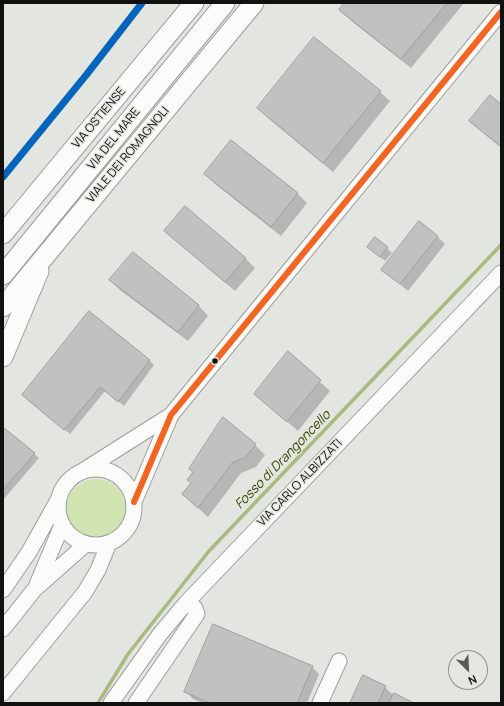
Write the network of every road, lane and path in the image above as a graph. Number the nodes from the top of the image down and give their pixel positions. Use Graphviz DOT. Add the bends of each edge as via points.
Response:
graph roads {
  1 [pos="194,3"];
  2 [pos="225,3"];
  3 [pos="254,3"];
  4 [pos="501,12"];
  5 [pos="3,234"];
  6 [pos="47,252"];
  7 [pos="501,274"];
  8 [pos="3,275"];
  9 [pos="3,307"];
  10 [pos="3,356"];
  11 [pos="172,415"];
  12 [pos="79,473"];
  13 [pos="58,499"];
  14 [pos="134,502"];
  15 [pos="62,525"];
  16 [pos="109,543"];
  17 [pos="86,544"];
  18 [pos="3,590"];
  19 [pos="34,590"];
  20 [pos="186,603"];
  21 [pos="6,626"];
  22 [pos="339,661"];
  23 [pos="3,693"];
  24 [pos="111,703"];
  25 [pos="136,703"];
  26 [pos="320,703"];
  1 -- 5 [label="main road, VIA OSTIENSE"];
  2 -- 8 [label="main road, VIA DEL MARE"];
  3 -- 6 [label="main road, VIALE DEI ROMAGNOLI"];
  4 -- 11 [label="street"];
  6 -- 9 [label="main road, VIALE DEI ROMAGNOLI"];
  6 -- 10 [label="main road"];
  7 -- 20 [label="street, VIA CARLO ALBIZZATI"];
  11 -- 12 [label="street"];
  11 -- 14 [label="street"];
  12 -- 13 [label="street" via="63,488"];
  12 -- 14 [label="street" via="102,470 114,474 130,490"];
  13 -- 15 [label="street" via="58,517"];
  13 -- 18 [label="street" via="29,552"];
  14 -- 16 [label="street" via="129,527 120,537"];
  15 -- 17 [label="street" via="68,534"];
  15 -- 19 [label="street"];
  16 -- 17 [label="street" via="98,546"];
  16 -- 23 [label="street" via="86,592"];
  17 -- 19 [label="street"];
  19 -- 21 [label="street"];
  20 -- 24 [label="street, VIA CARLO ALBIZZATI" via="160,634"];
  20 -- 25 [label="street" via="195,608 197,614"];
  22 -- 26 [label="street"];
}
